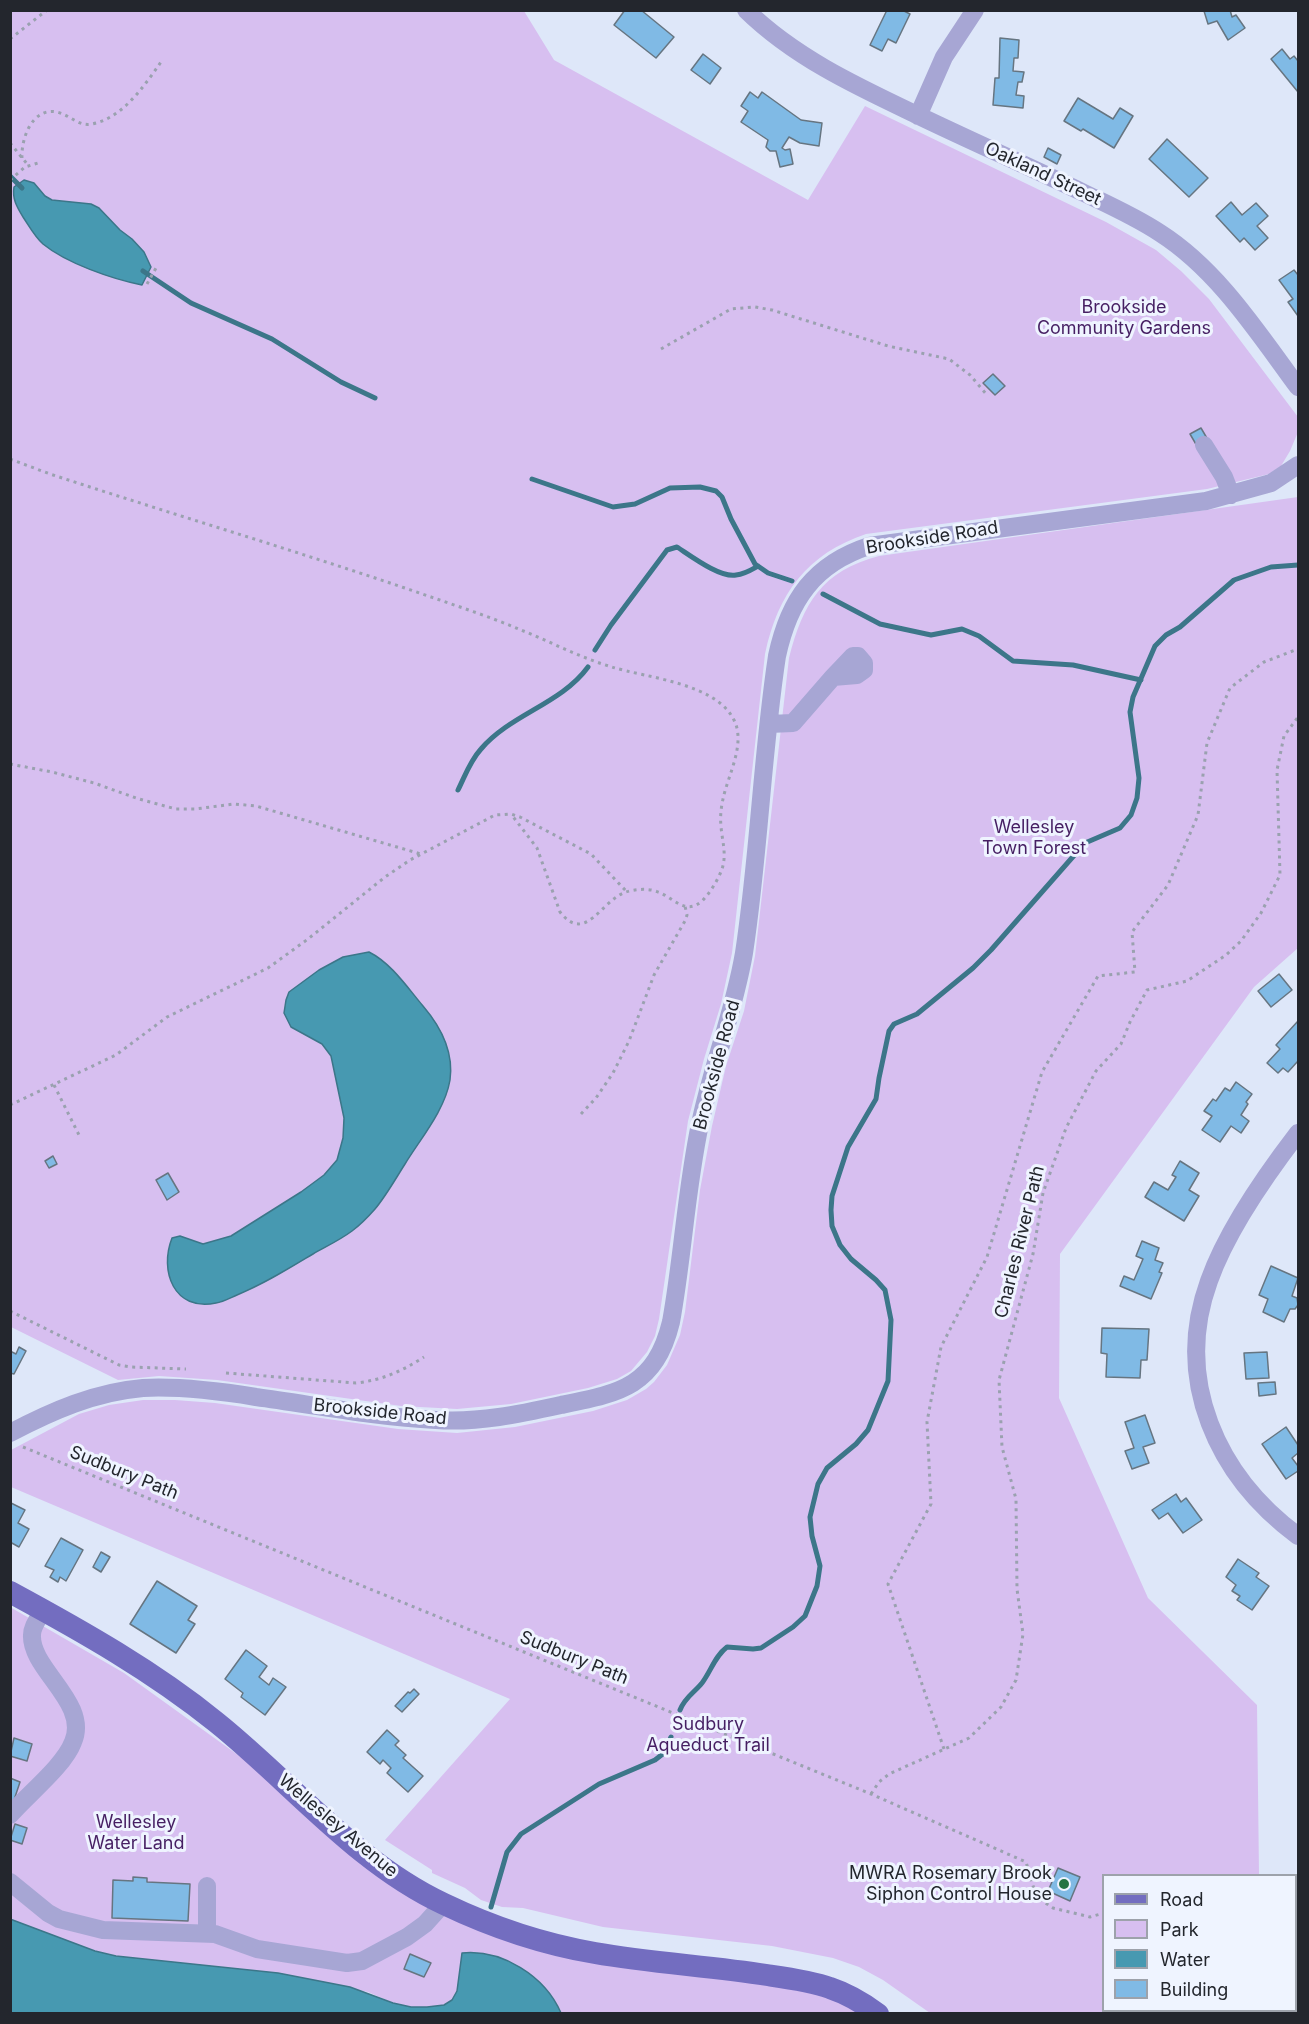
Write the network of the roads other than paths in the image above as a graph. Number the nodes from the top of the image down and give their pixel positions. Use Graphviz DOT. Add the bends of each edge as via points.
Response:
graph roads {
  1 [pos="746,10"];
  2 [pos="975,10"];
  3 [pos="918,116"];
  4 [pos="1299,387"];
  5 [pos="1204,445"];
  6 [pos="1299,465"];
  7 [pos="1299,480"];
  8 [pos="1271,483"];
  9 [pos="1231,495"];
  10 [pos="833,677"];
  11 [pos="769,724"];
  12 [pos="1299,1133"];
  13 [pos="16,1439"];
  14 [pos="1299,1536"];
  15 [pos="10,1592"];
  16 [pos="43,1610"];
  17 [pos="10,1815"];
  18 [pos="10,1882"];
  19 [pos="207,1886"];
  20 [pos="443,1904"];
  21 [pos="207,1933"];
  22 [pos="878,2013"];
  1 -- 3 [label="street, Oakland Street" via="810,59"];
  2 -- 3 [label="street" via="944,57"];
  3 -- 4 [label="street, Oakland Street" via="1018,161 1160,233 1196,261 1218,285"];
  5 -- 9 [label="street"];
  6 -- 8 [label="street, Brookside Road"];
  7 -- 8 [label="street, Brookside Road"];
  8 -- 9 [label="street, Brookside Road"];
  9 -- 11 [label="street, Brookside Road" via="884,543 847,554 817,575 791,611 777,656"];
  10 -- 11 [label="street" via="796,721 789,725"];
  11 -- 13 [label="street, Brookside Road" via="741,970 700,1124 671,1322 657,1359 645,1374 631,1385 601,1397 513,1415 457,1421 399,1417 216,1391 142,1388 107,1394 44,1415"];
  12 -- 14 [label="street" via="1248,1205 1209,1279 1198,1321 1197,1349 1205,1409 1222,1452 1249,1492"];
  15 -- 16 [label="main road, Wellesley Avenue"];
  16 -- 17 [label="street" via="33,1628 33,1644 69,1705 76,1734 64,1758"];
  16 -- 20 [label="main road, Wellesley Avenue" via="131,1661 185,1698 370,1857"];
  18 -- 21 [label="street" via="59,1919 113,1931"];
  19 -- 21 [label="street"];
  20 -- 21 [label="street" via="417,1931 355,1963 257,1949"];
  20 -- 22 [label="main road, Wellesley Avenue" via="518,1935 594,1953 818,1984"];
}
